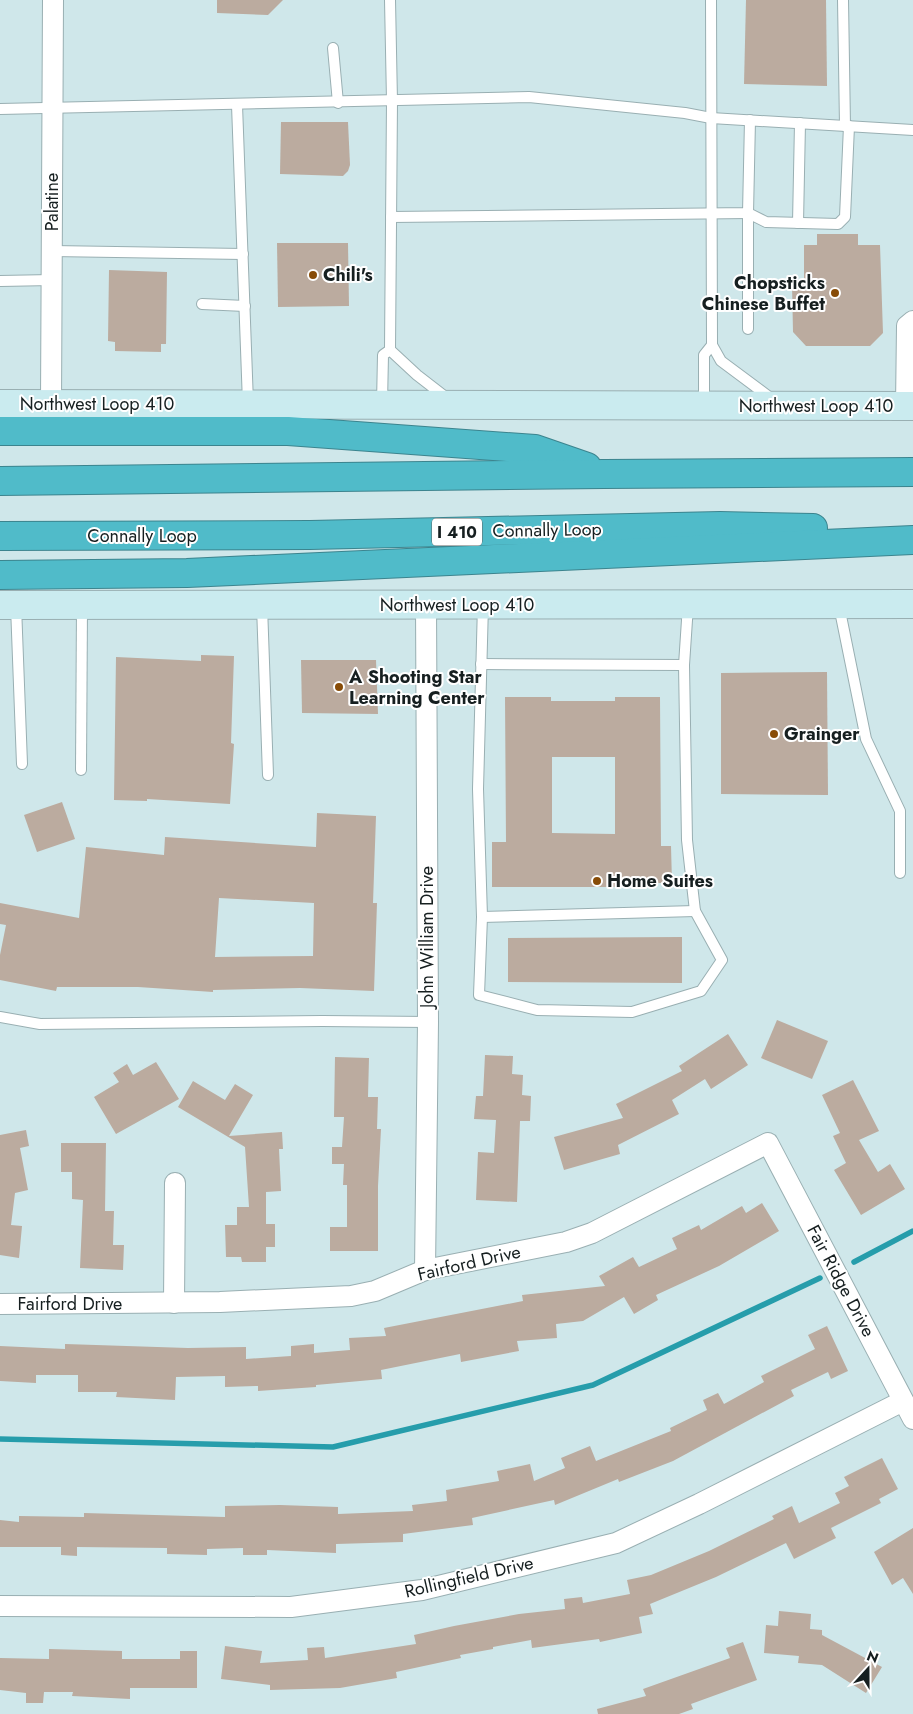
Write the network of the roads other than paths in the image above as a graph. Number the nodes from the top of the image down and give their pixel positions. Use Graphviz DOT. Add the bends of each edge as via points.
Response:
graph roads {
  1 [pos="53,0"];
  2 [pos="390,0"];
  3 [pos="711,0"];
  4 [pos="843,0"];
  5 [pos="333,48"];
  6 [pos="392,101"];
  7 [pos="338,103"];
  8 [pos="237,105"];
  9 [pos="0,109"];
  10 [pos="52,109"];
  11 [pos="711,118"];
  12 [pos="750,120"];
  13 [pos="800,123"];
  14 [pos="847,126"];
  15 [pos="913,130"];
  16 [pos="711,213"];
  17 [pos="748,213"];
  18 [pos="391,217"];
  19 [pos="798,223"];
  20 [pos="52,251"];
  21 [pos="243,254"];
  22 [pos="52,280"];
  23 [pos="0,281"];
  24 [pos="202,304"];
  25 [pos="245,306"];
  26 [pos="913,321"];
  27 [pos="748,329"];
  28 [pos="712,345"];
  29 [pos="390,350"];
  30 [pos="0,404"];
  31 [pos="51,404"];
  32 [pos="248,404"];
  33 [pos="382,404"];
  34 [pos="455,404"];
  35 [pos="704,405"];
  36 [pos="781,405"];
  37 [pos="910,406"];
  38 [pos="0,432"];
  39 [pos="913,472"];
  40 [pos="604,474"];
  41 [pos="0,481"];
  42 [pos="913,530"];
  43 [pos="0,536"];
  44 [pos="913,540"];
  45 [pos="0,575"];
  46 [pos="426,604"];
  47 [pos="484,604"];
  48 [pos="8,605"];
  49 [pos="82,605"];
  50 [pos="262,605"];
  51 [pos="839,605"];
  52 [pos="688,606"];
  53 [pos="913,609"];
  54 [pos="482,664"];
  55 [pos="684,664"];
  56 [pos="22,764"];
  57 [pos="81,770"];
  58 [pos="268,776"];
  59 [pos="900,873"];
  60 [pos="696,911"];
  61 [pos="482,917"];
  62 [pos="0,1017"];
  63 [pos="428,1022"];
  64 [pos="768,1143"];
  65 [pos="175,1183"];
  66 [pos="426,1270"];
  67 [pos="174,1303"];
  68 [pos="0,1304"];
  69 [pos="904,1402"];
  70 [pos="913,1419"];
  71 [pos="0,1606"];
  1 -- 10 [label="street, Palatine"];
  2 -- 6 [label="lane"];
  3 -- 11 [label="lane"];
  4 -- 14 [label="lane"];
  5 -- 7 [label="lane"];
  6 -- 7 [label="lane"];
  6 -- 11 [label="lane" via="529,98"];
  6 -- 18 [label="lane"];
  7 -- 8 [label="lane"];
  8 -- 10 [label="lane"];
  8 -- 21 [label="lane"];
  9 -- 10 [label="lane"];
  10 -- 20 [label="street, Palatine"];
  11 -- 12 [label="lane"];
  11 -- 16 [label="lane"];
  12 -- 13 [label="lane"];
  12 -- 17 [label="lane"];
  13 -- 14 [label="lane"];
  13 -- 19 [label="lane"];
  14 -- 15 [label="lane"];
  14 -- 19 [label="lane" via="845,217 838,224"];
  16 -- 17 [label="lane"];
  16 -- 18 [label="lane"];
  16 -- 28 [label="lane"];
  17 -- 19 [label="lane" via="766,222"];
  17 -- 27 [label="lane"];
  18 -- 29 [label="lane"];
  20 -- 21 [label="lane"];
  20 -- 22 [label="street, Palatine"];
  21 -- 25 [label="lane"];
  22 -- 23 [label="lane"];
  22 -- 31 [label="street, Palatine"];
  24 -- 25 [label="lane"];
  25 -- 32 [label="lane"];
  26 -- 37 [label="street" via="907,326"];
  28 -- 35 [label="lane" via="704,356"];
  28 -- 36 [label="lane" via="721,361"];
  29 -- 33 [label="lane" via="383,355"];
  29 -- 34 [label="lane"];
  30 -- 31 [label="main road, Northwest Loop 410"];
  31 -- 32 [label="main road, Northwest Loop 410"];
  32 -- 33 [label="main road, Northwest Loop 410"];
  33 -- 34 [label="main road, Northwest Loop 410"];
  34 -- 35 [label="main road, Northwest Loop 410"];
  35 -- 36 [label="main road, Northwest Loop 410"];
  36 -- 37 [label="main road, Northwest Loop 410"];
  38 -- 40 [label="highway" via="298,432 535,449"];
  39 -- 40 [label="highway"];
  40 -- 41 [label="highway"];
  42 -- 43 [label="highway, Connally Loop / I 410" via="720,526 310,535"];
  44 -- 45 [label="highway" via="197,573"];
  46 -- 47 [label="main road, Northwest Loop 410"];
  46 -- 50 [label="main road, Northwest Loop 410"];
  46 -- 63 [label="street, John William Drive"];
  47 -- 52 [label="main road, Northwest Loop 410"];
  47 -- 54 [label="lane"];
  48 -- 49 [label="main road, Northwest Loop 410"];
  48 -- 56 [label="lane"];
  49 -- 50 [label="main road, Northwest Loop 410"];
  49 -- 57 [label="lane"];
  50 -- 58 [label="lane"];
  51 -- 52 [label="main road, Northwest Loop 410"];
  51 -- 53 [label="main road, Northwest Loop 410"];
  51 -- 59 [label="lane" via="866,739 900,811"];
  52 -- 55 [label="lane"];
  54 -- 55 [label="lane"];
  54 -- 61 [label="lane" via="478,789"];
  55 -- 60 [label="lane" via="687,840"];
  60 -- 61 [label="lane"];
  60 -- 61 [label="lane" via="722,960 701,991 632,1012 537,1010 479,995"];
  62 -- 63 [label="lane" via="40,1024"];
  63 -- 66 [label="street, John William Drive"];
  64 -- 66 [label="street, Fairford Drive" via="592,1233 566,1242"];
  64 -- 69 [label="street, Fair Ridge Drive"];
  65 -- 67 [label="street"];
  66 -- 67 [label="street, Fairford Drive" via="376,1291 352,1296"];
  67 -- 68 [label="street, Fairford Drive"];
  69 -- 70 [label="street, Fair Ridge Drive"];
  69 -- 71 [label="street, Rollingfield Drive" via="616,1543 422,1590 290,1607"];
}
